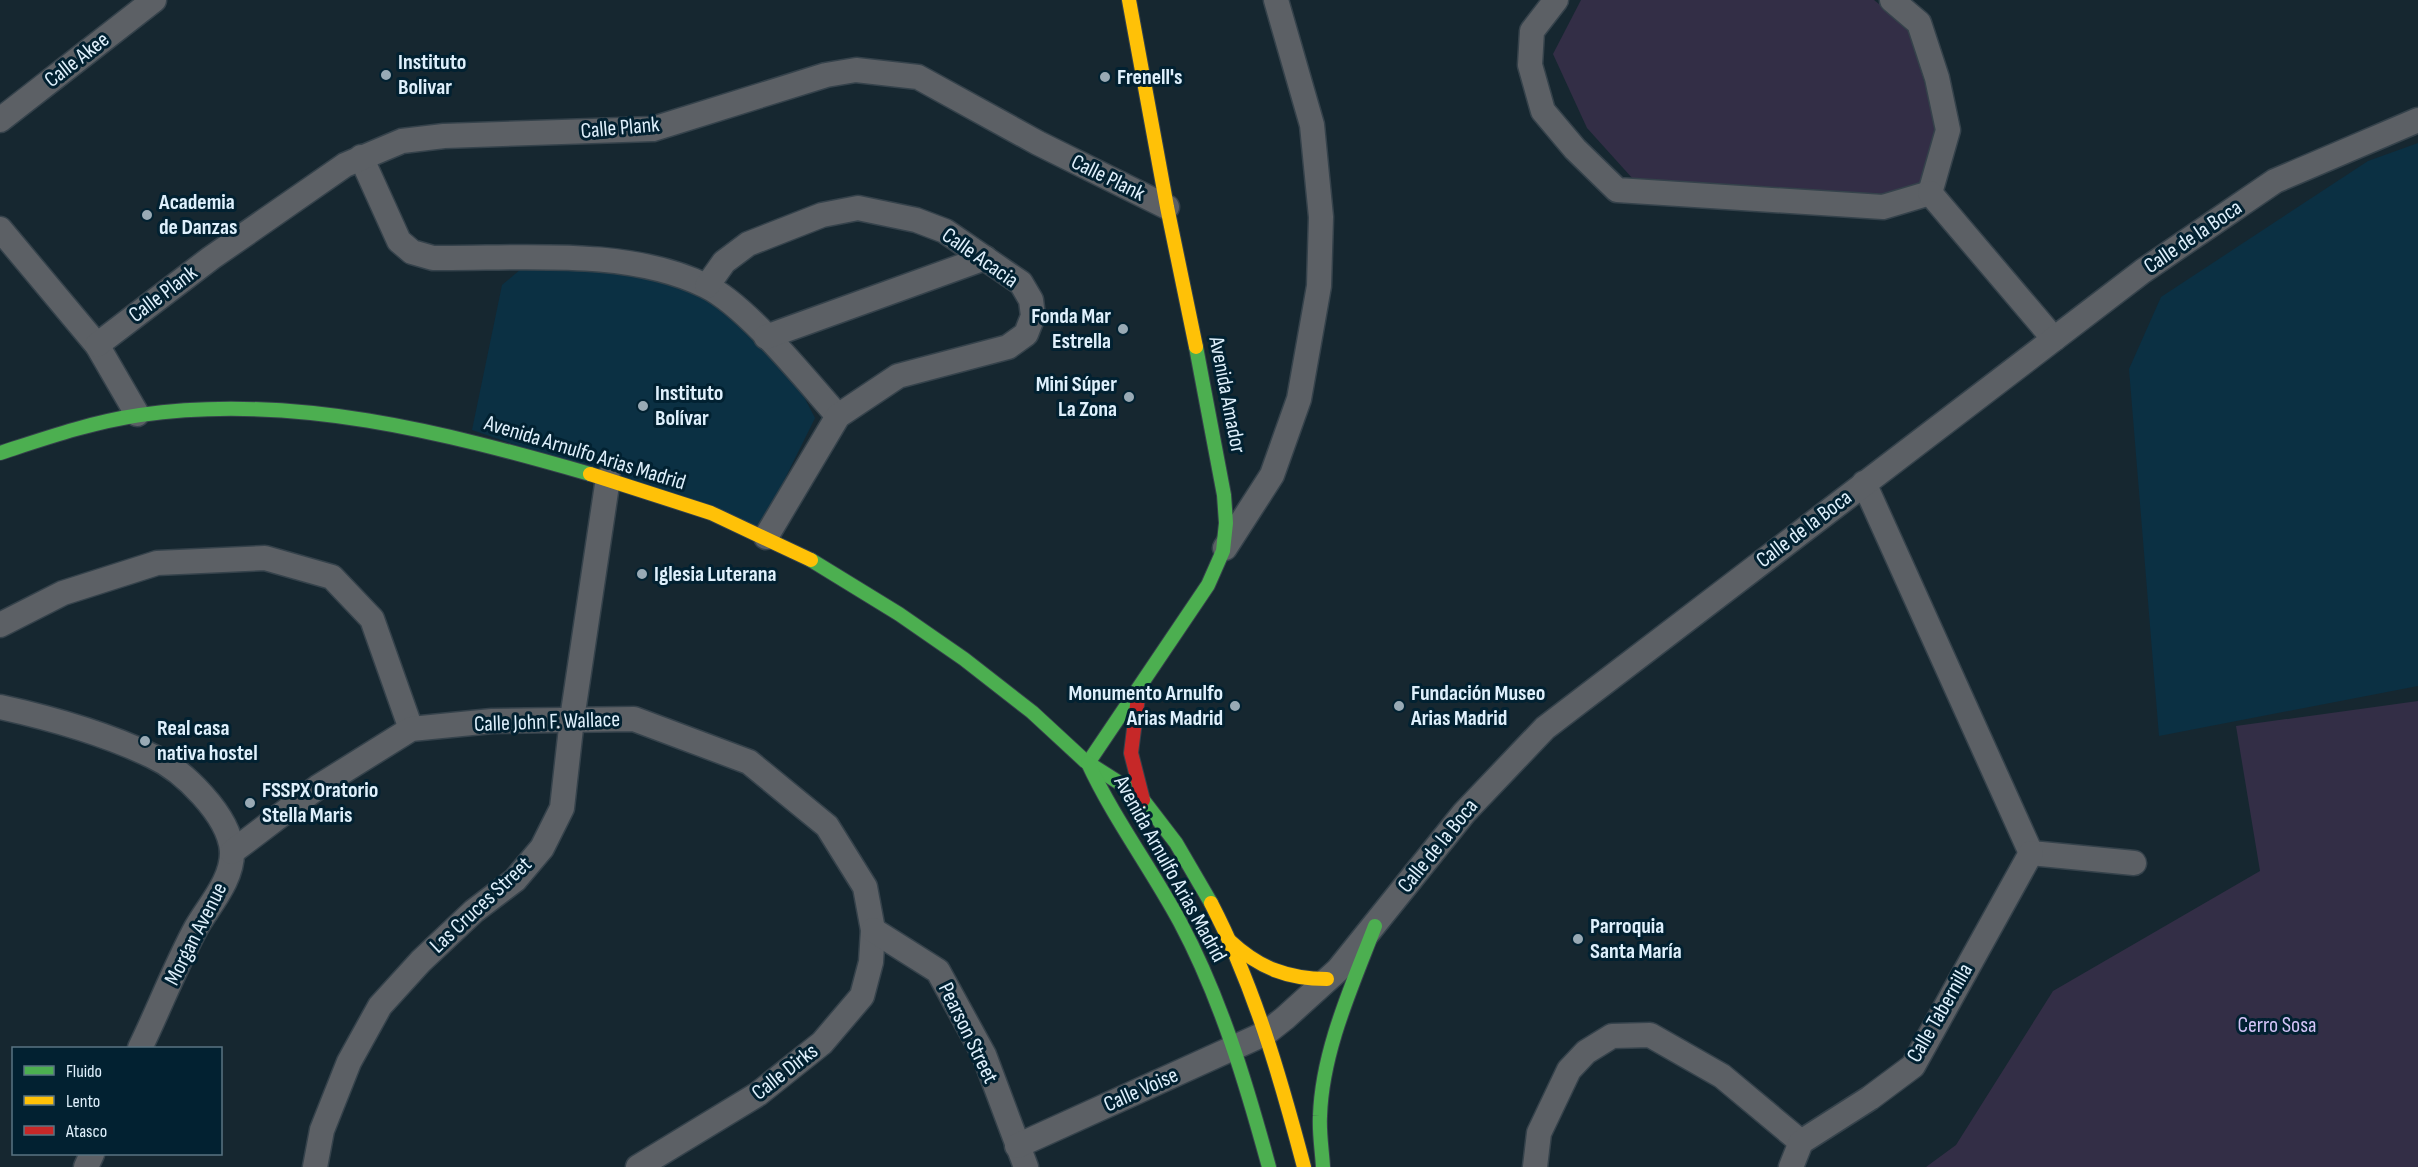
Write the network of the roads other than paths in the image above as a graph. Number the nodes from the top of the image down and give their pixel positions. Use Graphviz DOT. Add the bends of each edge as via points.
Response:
graph roads {
  1 [pos="154,0"];
  2 [pos="1129,0"];
  3 [pos="1276,0"];
  4 [pos="1556,0"];
  5 [pos="1892,0"];
  6 [pos="0,120"];
  7 [pos="2418,120"];
  8 [pos="361,157"];
  9 [pos="1930,193"];
  10 [pos="1167,207"];
  11 [pos="0,229"];
  12 [pos="985,258"];
  13 [pos="707,286"];
  14 [pos="766,337"];
  15 [pos="2054,339"];
  16 [pos="97,345"];
  17 [pos="136,414"];
  18 [pos="838,416"];
  19 [pos="0,453"];
  20 [pos="608,478"];
  21 [pos="1864,483"];
  22 [pos="766,537"];
  23 [pos="1223,550"];
  24 [pos="0,625"];
  25 [pos="1141,686"];
  26 [pos="0,707"];
  27 [pos="572,719"];
  28 [pos="411,729"];
  29 [pos="1088,763"];
  30 [pos="1143,800"];
  31 [pos="232,852"];
  32 [pos="2031,853"];
  33 [pos="2134,863"];
  34 [pos="1375,926"];
  35 [pos="873,930"];
  36 [pos="1229,940"];
  37 [pos="1328,979"];
  38 [pos="1266,1033"];
  39 [pos="140,1047"];
  40 [pos="1234,1047"];
  41 [pos="1801,1143"];
  42 [pos="1021,1157"];
  43 [pos="315,1167"];
  44 [pos="638,1167"];
  45 [pos="1269,1167"];
  46 [pos="1304,1167"];
  47 [pos="1323,1167"];
  48 [pos="1535,1167"];
  49 [pos="1791,1167"];
  1 -- 6 [label="street, Calle Akee"];
  2 -- 10 [label="main road, Avenida Amador"];
  3 -- 23 [label="street" via="1312,125 1321,217 1319,286 1299,399 1272,475"];
  4 -- 9 [label="street" via="1532,31 1530,65 1543,111 1617,190 1883,207"];
  5 -- 9 [label="street" via="1919,23 1948,130"];
  7 -- 15 [label="street, Calle de la Boca" via="2275,181 2143,271"];
  8 -- 10 [label="street, Calle Plank" via="402,141 444,136 653,129 826,75 856,70 918,77"];
  8 -- 13 [label="street" via="399,241 412,252 432,258 595,260 650,267"];
  8 -- 16 [label="street, Calle Plank" via="211,258"];
  9 -- 15 [label="street"];
  10 -- 23 [label="main road, Avenida Amador" via="1224,495"];
  11 -- 16 [label="street"];
  12 -- 13 [label="street, Calle Acacia" via="930,224 858,208 839,210 748,244 724,262"];
  12 -- 14 [label="street"];
  12 -- 18 [label="street, Calle Acacia" via="1021,284 1031,300 1033,316 1026,334 1008,347 898,376"];
  13 -- 14 [label="street" via="742,312"];
  14 -- 18 [label="street"];
  15 -- 21 [label="street, Calle de la Boca"];
  16 -- 17 [label="street"];
  17 -- 19 [label="main road, Avenida Arnulfo Arias Madrid" via="74,428"];
  17 -- 20 [label="main road, Avenida Arnulfo Arias Madrid" via="226,407 306,410 387,421"];
  18 -- 22 [label="street"];
  20 -- 22 [label="main road, Avenida Arnulfo Arias Madrid"];
  20 -- 27 [label="street, Las Cruces Street"];
  21 -- 32 [label="street"];
  21 -- 34 [label="street, Calle de la Boca" via="1545,728 1464,813"];
  22 -- 29 [label="main road, Avenida Arnulfo Arias Madrid" via="876,600 965,660 1025,706"];
  23 -- 25 [label="main road, Avenida Amador" via="1208,585"];
  24 -- 28 [label="street" via="63,593 157,563 265,558 332,577 372,620"];
  25 -- 29 [label="main road, Avenida Amador"];
  25 -- 30 [label="main road" via="1131,747"];
  26 -- 31 [label="street" via="154,756 198,789 225,826"];
  27 -- 28 [label="street, Calle John F. Wallace"];
  27 -- 35 [label="street, Calle John F. Wallace" via="634,719 749,762 827,826 865,887"];
  27 -- 43 [label="street, Las Cruces Street" via="562,808 542,848 515,880 474,911 380,1006 349,1062 322,1131"];
  28 -- 31 [label="street, Calle John F. Wallace" via="318,787"];
  29 -- 30 [label="main road, Avenida Arnulfo Arias Madrid"];
  29 -- 40 [label="main road, Avenida Arnulfo Arias Madrid" via="1102,796 1179,921"];
  30 -- 36 [label="main road, Avenida Arnulfo Arias Madrid" via="1184,858"];
  31 -- 39 [label="street, Morgan Avenue" via="225,882 195,929"];
  32 -- 33 [label="street"];
  32 -- 41 [label="street, Calle Tabernilla" via="1913,1066"];
  34 -- 37 [label="street, Calle de la Boca"];
  34 -- 47 [label="main road" via="1344,1011 1326,1081 1320,1115"];
  35 -- 42 [label="street, Pearson Street" via="938,971 984,1055"];
  35 -- 44 [label="street, Calle Dirks" via="871,962 862,996 822,1043 759,1094"];
  36 -- 37 [label="main road" via="1252,961 1272,972 1302,980"];
  36 -- 38 [label="main road, Avenida Arnulfo Arias Madrid"];
  37 -- 38 [label="street, Calle de la Boca"];
  38 -- 40 [label="street, Calle Voise"];
  38 -- 46 [label="main road, Avenida Arnulfo Arias Madrid"];
  40 -- 42 [label="street, Calle Voise"];
  40 -- 45 [label="main road, Avenida Arnulfo Arias Madrid"];
  41 -- 48 [label="street" via="1722,1076 1650,1035 1612,1036 1569,1070 1539,1133"];
  41 -- 49 [label="street"];
}
